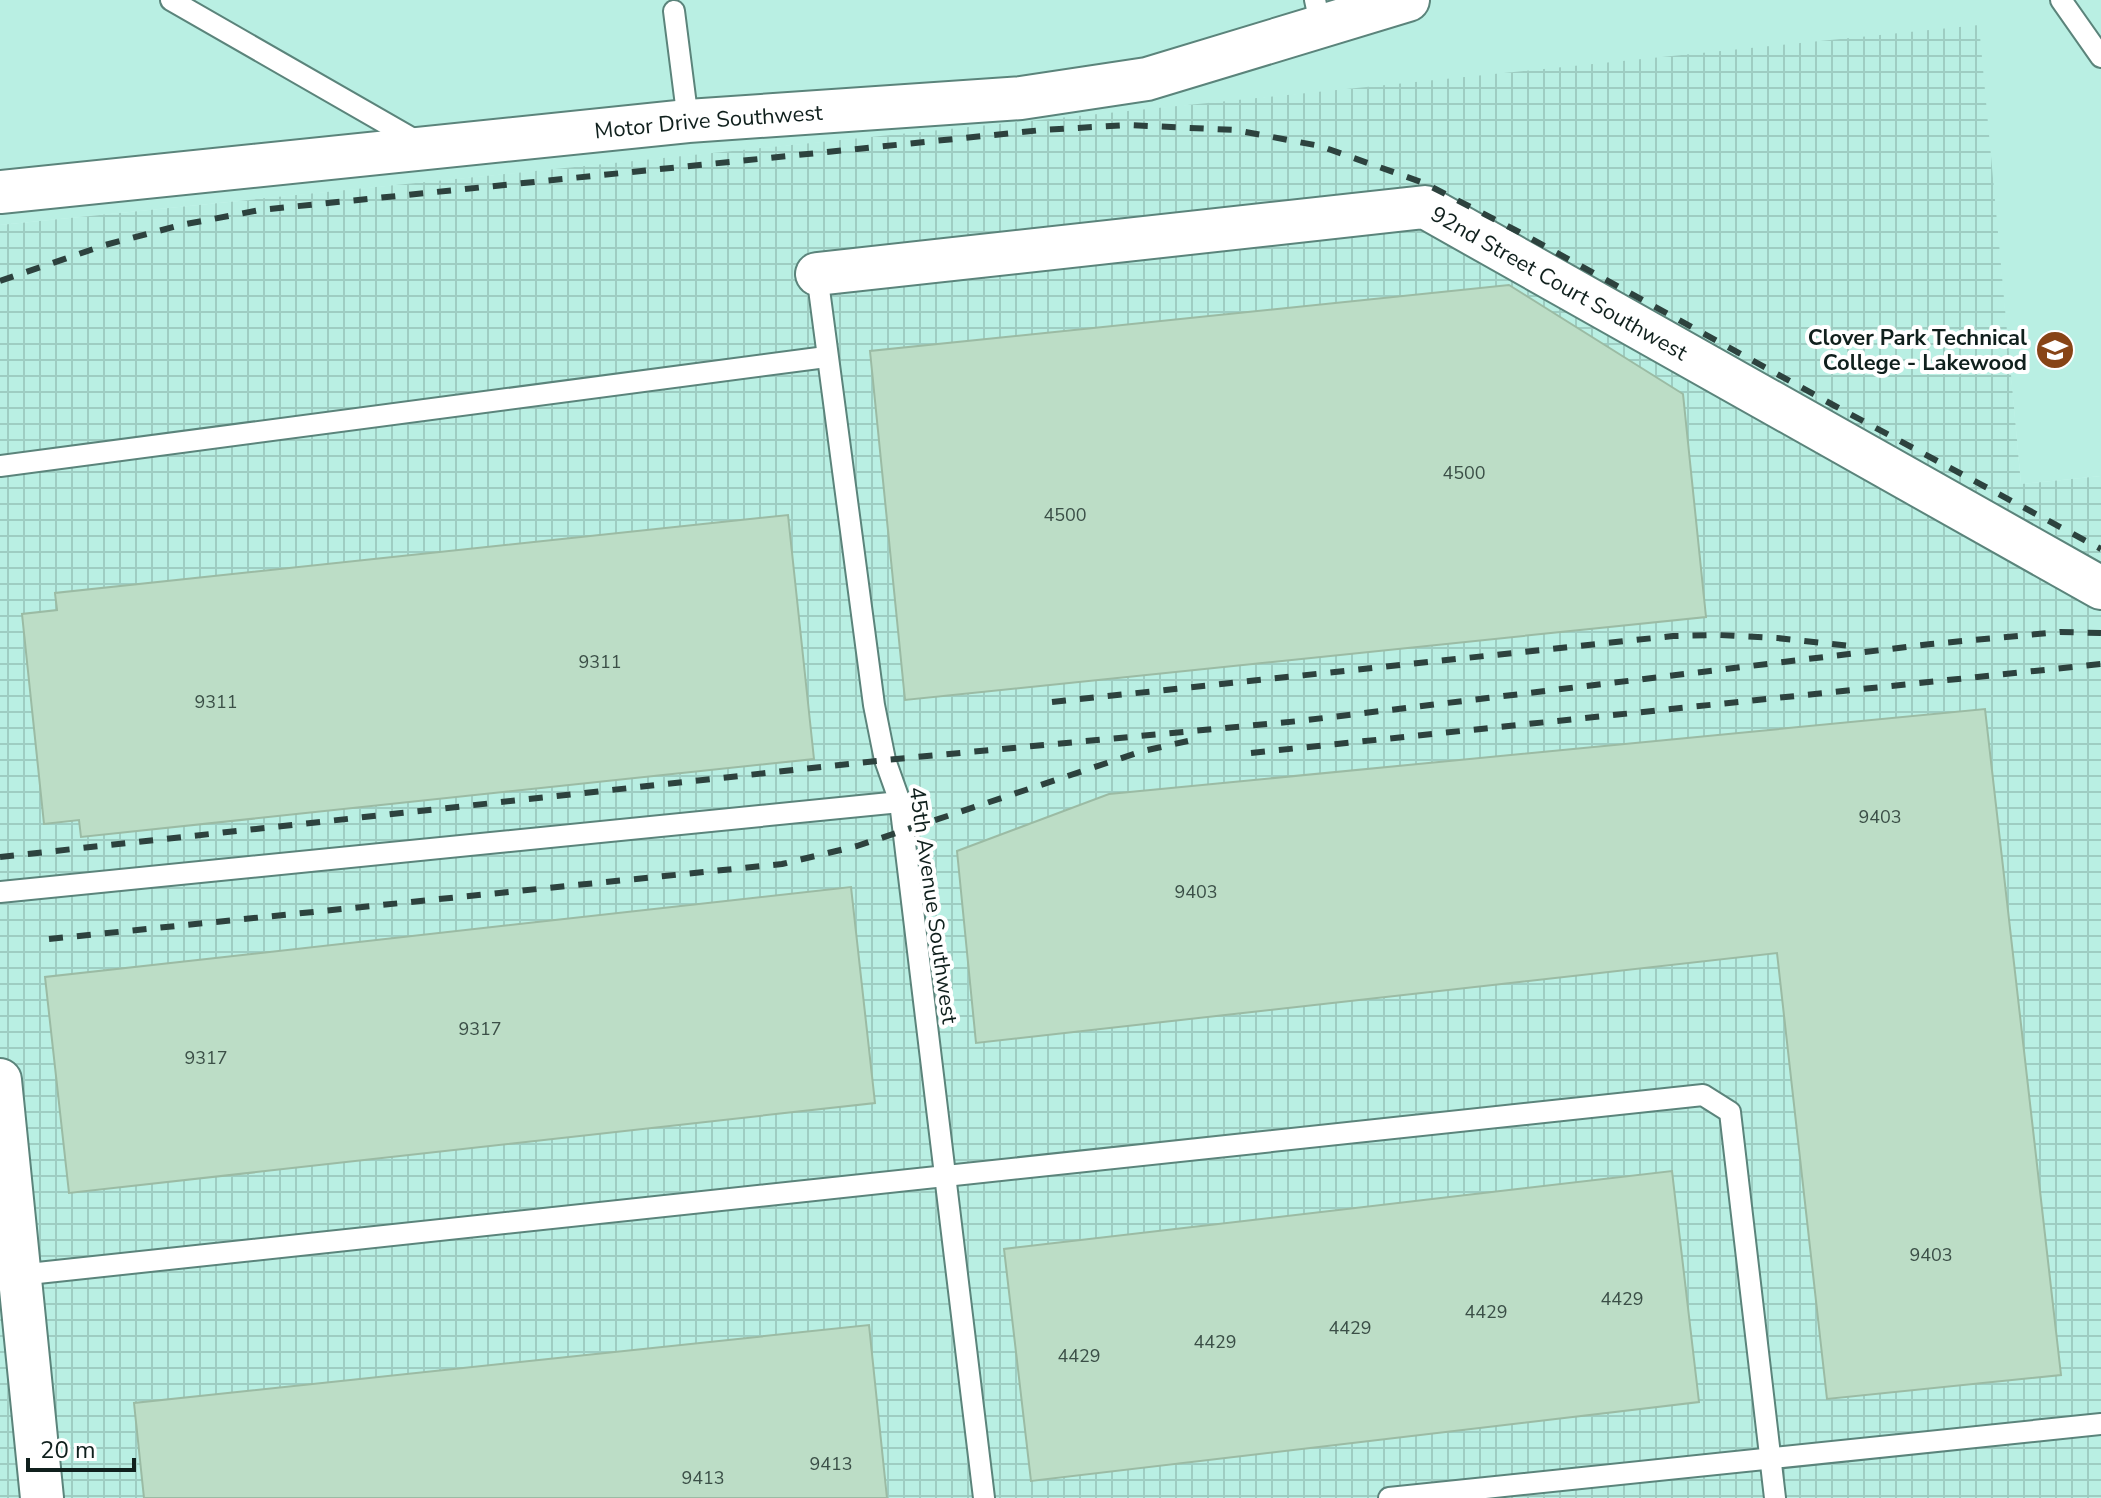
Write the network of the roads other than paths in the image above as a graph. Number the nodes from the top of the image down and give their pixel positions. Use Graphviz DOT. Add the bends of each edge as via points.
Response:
graph roads {
  1 [pos="171,0"];
  2 [pos="1408,0"];
  3 [pos="2061,0"];
  4 [pos="674,11"];
  5 [pos="1318,14"];
  6 [pos="2101,57"];
  7 [pos="688,121"];
  8 [pos="429,148"];
  9 [pos="0,192"];
  10 [pos="817,274"];
  11 [pos="826,357"];
  12 [pos="0,466"];
  13 [pos="2101,588"];
  14 [pos="900,802"];
  15 [pos="0,892"];
  16 [pos="0,1080"];
  17 [pos="945,1176"];
  18 [pos="7,1228"];
  19 [pos="19,1275"];
  20 [pos="2101,1424"];
  21 [pos="1771,1460"];
  22 [pos="42,1498"];
  23 [pos="984,1498"];
  24 [pos="1389,1498"];
  25 [pos="1775,1498"];
  1 -- 8 [label="lane"];
  2 -- 5 [label="street, Motor Drive Southwest"];
  3 -- 6 [label="lane"];
  4 -- 7 [label="lane"];
  5 -- 7 [label="street, Motor Drive Southwest" via="1147,79 1021,98"];
  7 -- 8 [label="street, Motor Drive Southwest"];
  8 -- 9 [label="street, Motor Drive Southwest"];
  10 -- 11 [label="lane, 45th Avenue Southwest"];
  10 -- 13 [label="street, 92nd Street Court Southwest" via="1425,207"];
  11 -- 12 [label="lane"];
  11 -- 14 [label="lane, 45th Avenue Southwest" via="874,705"];
  14 -- 15 [label="lane"];
  14 -- 17 [label="lane, 45th Avenue Southwest"];
  16 -- 18 [label="street"];
  17 -- 19 [label="lane"];
  17 -- 21 [label="lane" via="1703,1095 1730,1112"];
  17 -- 23 [label="lane, 45th Avenue Southwest"];
  18 -- 19 [label="street"];
  19 -- 22 [label="street"];
  20 -- 21 [label="lane"];
  21 -- 24 [label="lane"];
  21 -- 25 [label="lane"];
}
